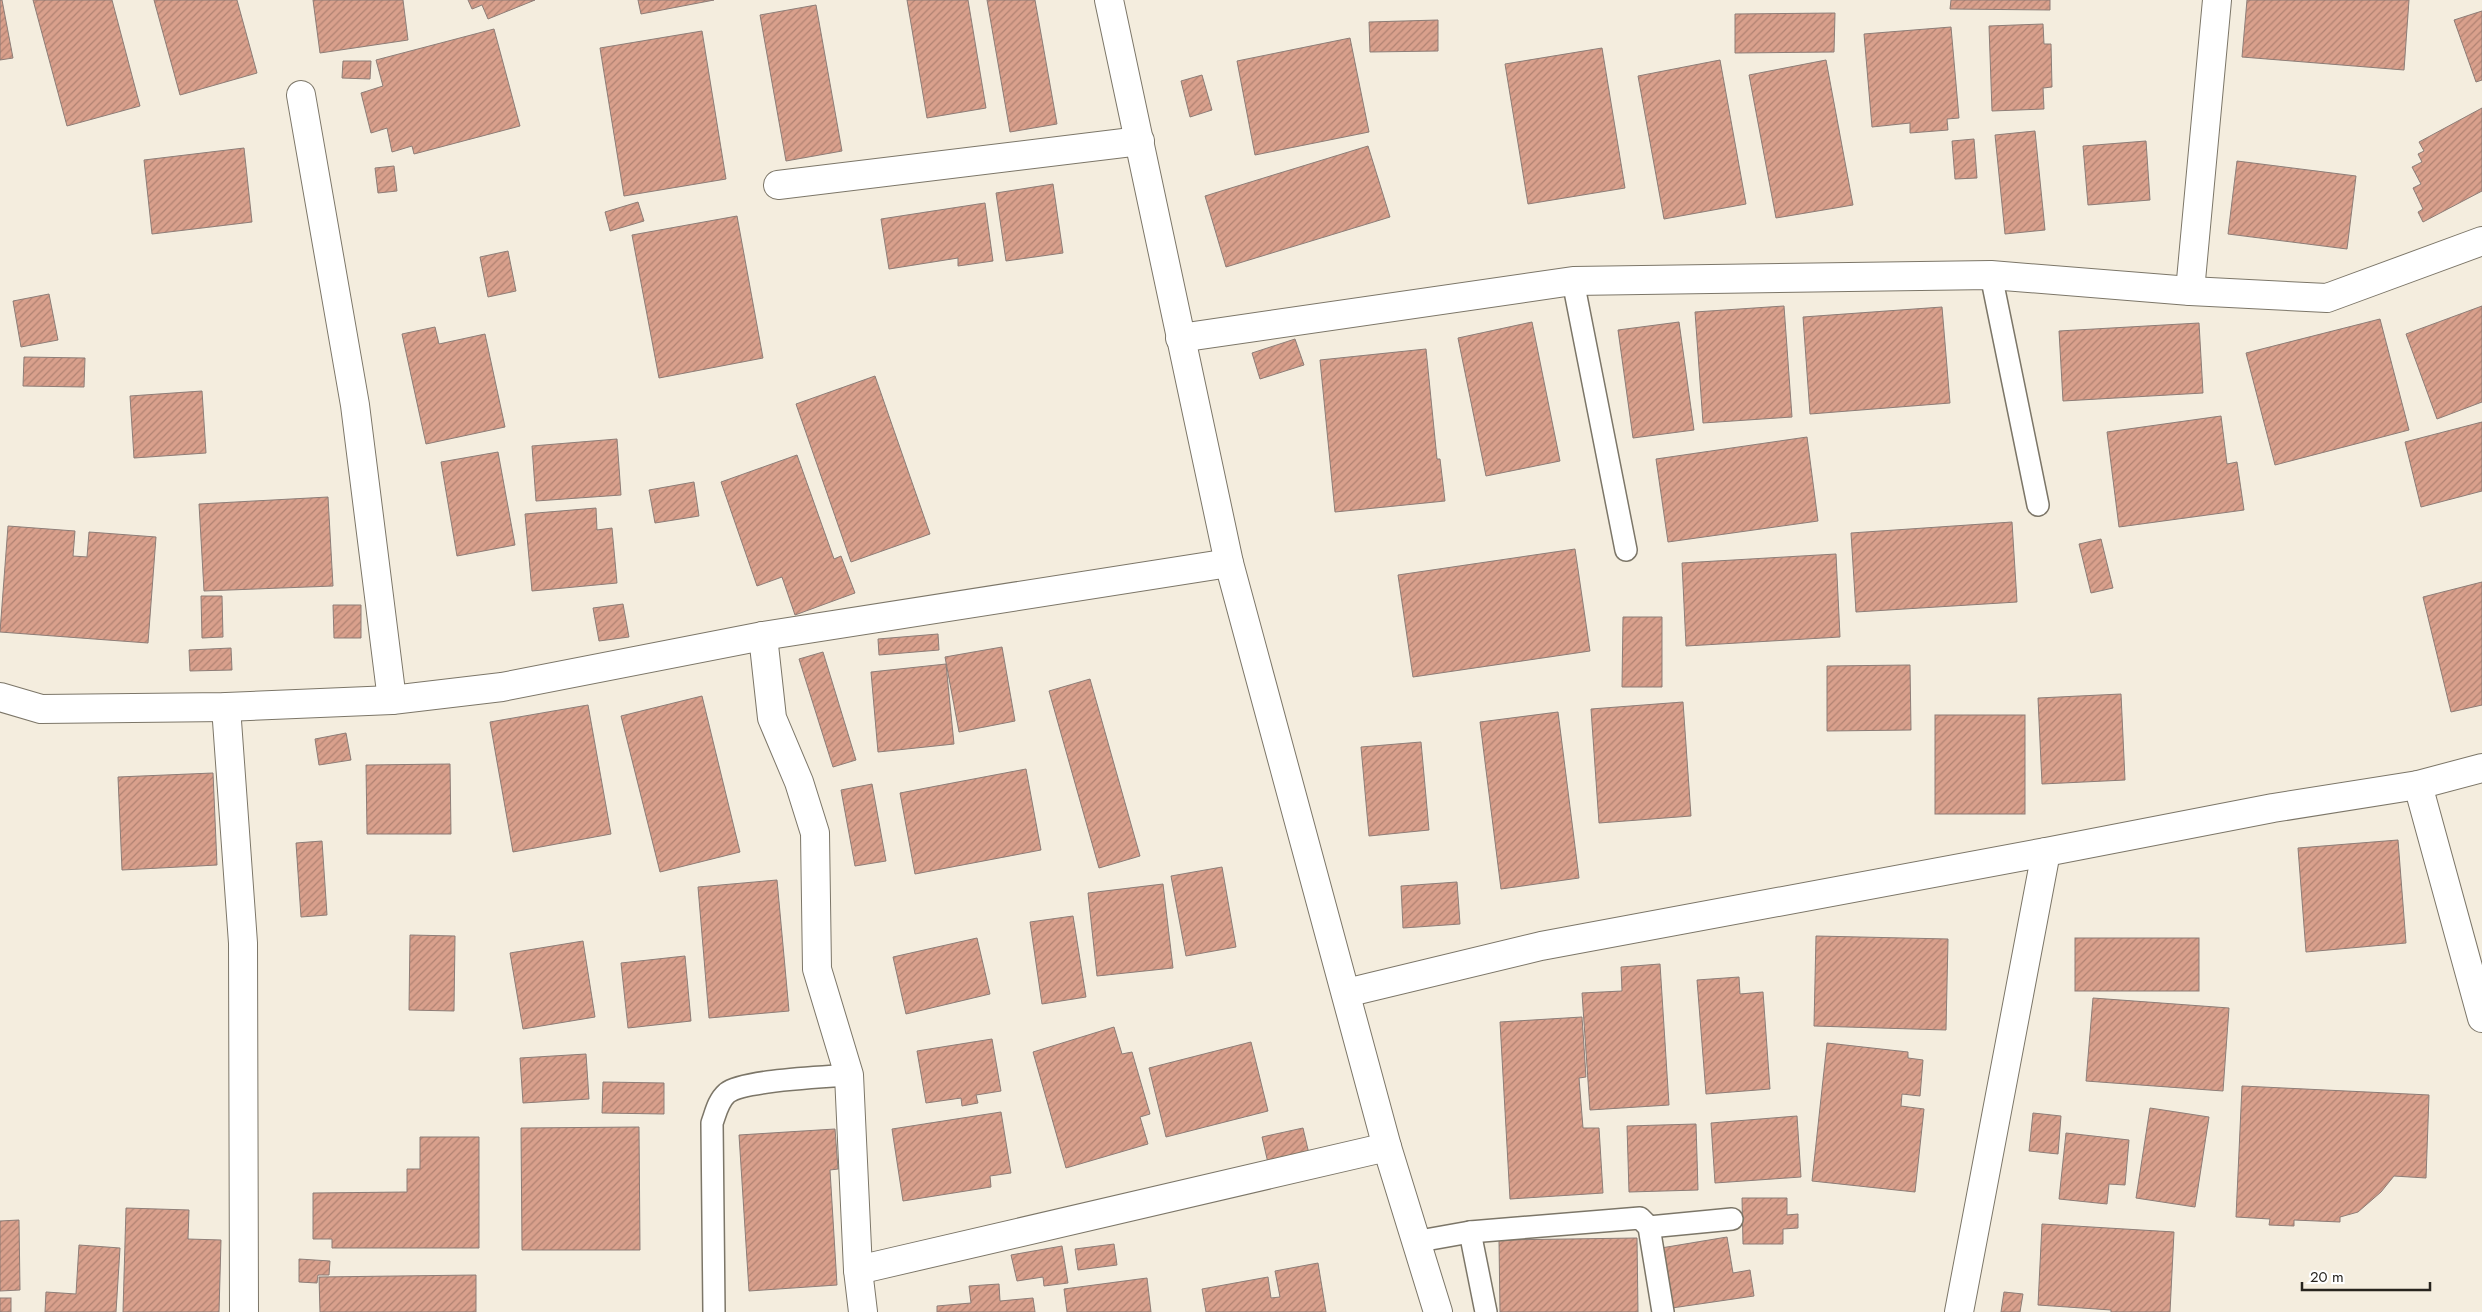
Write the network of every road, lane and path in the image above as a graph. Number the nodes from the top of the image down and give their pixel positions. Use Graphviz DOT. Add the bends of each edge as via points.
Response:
graph roads {
  1 [pos="1109,0"];
  2 [pos="2216,0"];
  3 [pos="300,95"];
  4 [pos="1140,141"];
  5 [pos="778,186"];
  6 [pos="2482,242"];
  7 [pos="1991,275"];
  8 [pos="1574,281"];
  9 [pos="2190,291"];
  10 [pos="1180,338"];
  11 [pos="2038,506"];
  12 [pos="1626,550"];
  13 [pos="1229,563"];
  14 [pos="763,636"];
  15 [pos="0,698"];
  16 [pos="392,700"];
  17 [pos="226,707"];
  18 [pos="2482,768"];
  19 [pos="2418,785"];
  20 [pos="2046,852"];
  21 [pos="1346,992"];
  22 [pos="2482,1018"];
  23 [pos="849,1075"];
  24 [pos="1387,1147"];
  25 [pos="1732,1219"];
  26 [pos="1649,1227"];
  27 [pos="1470,1232"];
  28 [pos="1414,1242"];
  29 [pos="858,1270"];
  30 [pos="244,1312"];
  31 [pos="714,1312"];
  32 [pos="864,1312"];
  33 [pos="1438,1312"];
  34 [pos="1486,1312"];
  35 [pos="1662,1312"];
  36 [pos="1959,1312"];
  1 -- 4 [label="street"];
  2 -- 9 [label="street"];
  3 -- 16 [label="street" via="355,405"];
  4 -- 5 [label="street"];
  4 -- 10 [label="street"];
  6 -- 9 [label="street" via="2327,298"];
  7 -- 8 [label="street"];
  7 -- 9 [label="street"];
  7 -- 11 [label="lane"];
  8 -- 10 [label="street"];
  8 -- 12 [label="lane"];
  10 -- 13 [label="street"];
  13 -- 14 [label="street"];
  13 -- 21 [label="street"];
  14 -- 16 [label="street" via="502,687"];
  14 -- 23 [label="street" via="772,718 799,782 815,833 817,969"];
  15 -- 17 [label="street" via="41,710"];
  16 -- 17 [label="street"];
  17 -- 30 [label="street" via="243,943"];
  18 -- 19 [label="street"];
  19 -- 20 [label="street" via="2273,808"];
  19 -- 22 [label="street"];
  20 -- 21 [label="street" via="1541,946"];
  20 -- 36 [label="street"];
  21 -- 24 [label="street"];
  23 -- 29 [label="street"];
  23 -- 31 [label="lane" via="752,1085 728,1092 718,1104 712,1124"];
  24 -- 28 [label="street"];
  24 -- 29 [label="street"];
  25 -- 26 [label="lane"];
  26 -- 27 [label="lane" via="1640,1218"];
  26 -- 35 [label="lane"];
  27 -- 28 [label="lane"];
  27 -- 34 [label="lane"];
  28 -- 33 [label="street"];
  29 -- 32 [label="street"];
}
